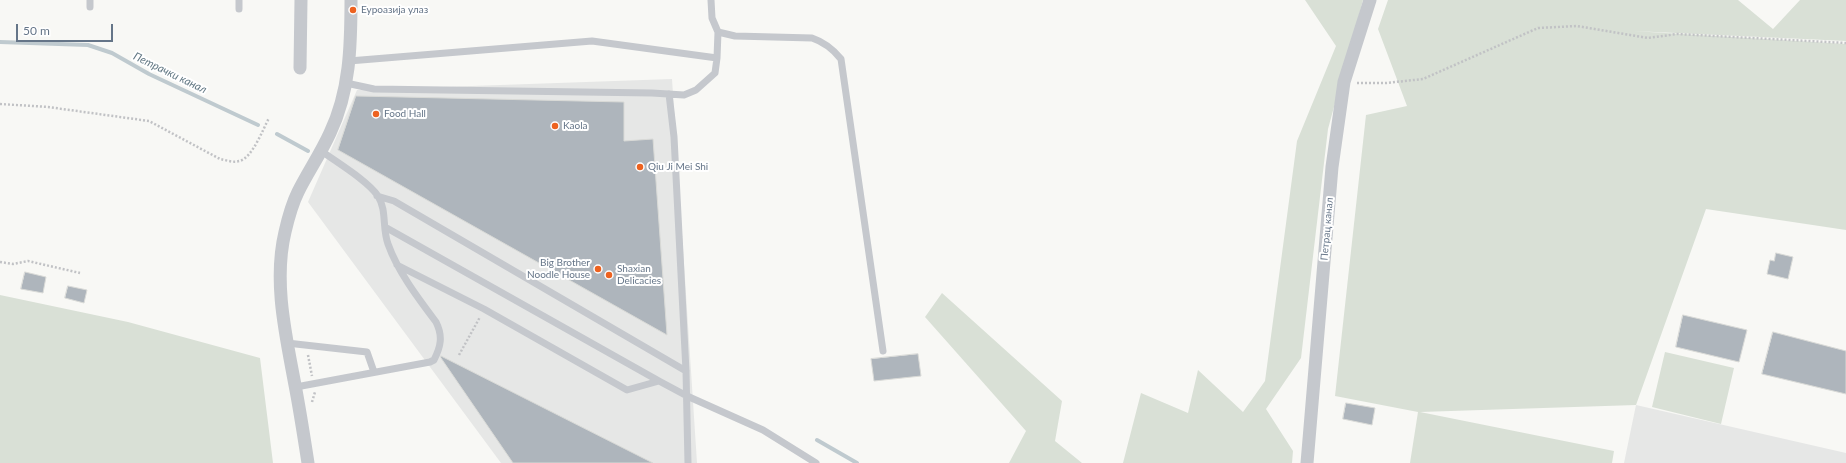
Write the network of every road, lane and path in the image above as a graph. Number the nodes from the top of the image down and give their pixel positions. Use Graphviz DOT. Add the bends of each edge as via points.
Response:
graph roads {
  1 [pos="239,0"];
  2 [pos="301,0"];
  3 [pos="351,0"];
  4 [pos="712,0"];
  5 [pos="1370,0"];
  6 [pos="239,9"];
  7 [pos="718,32"];
  8 [pos="1846,43"];
  9 [pos="717,58"];
  10 [pos="349,60"];
  11 [pos="300,68"];
  12 [pos="1344,82"];
  13 [pos="346,83"];
  14 [pos="669,94"];
  15 [pos="0,104"];
  16 [pos="269,118"];
  17 [pos="320,150"];
  18 [pos="378,196"];
  19 [pos="385,227"];
  20 [pos="0,262"];
  21 [pos="397,265"];
  22 [pos="80,273"];
  23 [pos="287,343"];
  24 [pos="883,351"];
  25 [pos="686,371"];
  26 [pos="374,372"];
  27 [pos="659,381"];
  28 [pos="296,387"];
  29 [pos="687,396"];
  30 [pos="308,463"];
  31 [pos="688,463"];
  32 [pos="816,463"];
  33 [pos="1307,463"];
  1 -- 6 [label="lane"];
  2 -- 11 [label="street"];
  3 -- 10 [label="street"];
  4 -- 7 [label="lane" via="712,18"];
  5 -- 12 [label="street, Петрац канал"];
  7 -- 9 [label="lane"];
  7 -- 24 [label="lane" via="735,36 812,38 821,41 841,60"];
  8 -- 12 [label="path" via="1677,34 1648,38 1577,26 1538,28 1423,79 1386,83"];
  9 -- 10 [label="lane" via="592,41"];
  9 -- 14 [label="lane" via="715,73 696,90 684,95"];
  10 -- 13 [label="street"];
  12 -- 33 [label="street, Петрац канал" via="1332,167"];
  13 -- 14 [label="lane" via="374,89"];
  13 -- 17 [label="street" via="330,134"];
  14 -- 25 [label="lane" via="674,137"];
  15 -- 16 [label="path" via="48,107 148,121 220,159 231,161 246,158"];
  17 -- 18 [label="lane"];
  17 -- 23 [label="street" via="297,193 285,233 281,289"];
  18 -- 19 [label="lane" via="382,204"];
  18 -- 25 [label="lane" via="394,201"];
  19 -- 21 [label="lane"];
  19 -- 27 [label="lane"];
  20 -- 22 [label="path" via="13,264 28,261"];
  21 -- 26 [label="lane" via="436,322 441,338 440,348 434,360 430,362"];
  21 -- 27 [label="lane" via="484,309 628,390"];
  23 -- 26 [label="lane" via="368,352"];
  23 -- 28 [label="street"];
  25 -- 29 [label="lane"];
  26 -- 28 [label="lane"];
  27 -- 29 [label="lane"];
  28 -- 30 [label="street"];
  29 -- 31 [label="lane"];
  29 -- 32 [label="lane" via="763,430"];
}
